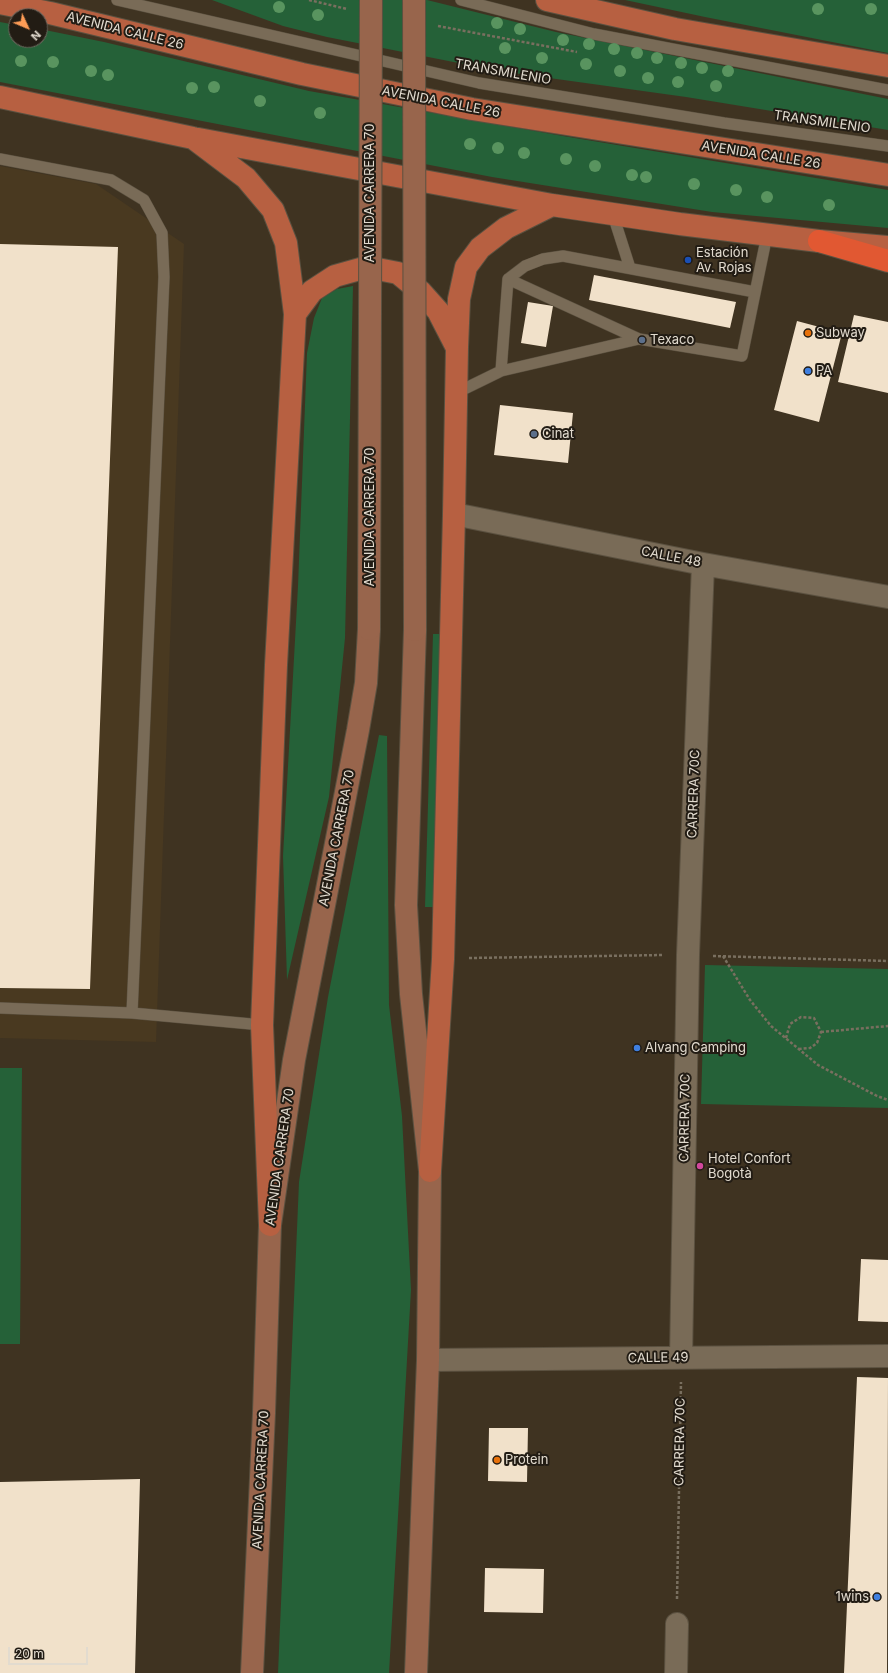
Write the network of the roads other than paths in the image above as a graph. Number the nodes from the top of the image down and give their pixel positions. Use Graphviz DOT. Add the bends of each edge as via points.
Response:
graph roads {
  1 [pos="117,0"];
  2 [pos="371,0"];
  3 [pos="414,0"];
  4 [pos="461,0"];
  5 [pos="547,0"];
  6 [pos="0,3"];
  7 [pos="888,66"];
  8 [pos="888,90"];
  9 [pos="0,97"];
  10 [pos="193,138"];
  11 [pos="888,146"];
  12 [pos="0,159"];
  13 [pos="888,175"];
  14 [pos="552,205"];
  15 [pos="613,215"];
  16 [pos="767,235"];
  17 [pos="819,241"];
  18 [pos="888,247"];
  19 [pos="888,261"];
  20 [pos="630,268"];
  21 [pos="508,279"];
  22 [pos="755,292"];
  23 [pos="295,314"];
  24 [pos="639,339"];
  25 [pos="456,347"];
  26 [pos="501,371"];
  27 [pos="456,393"];
  28 [pos="454,514"];
  29 [pos="703,564"];
  30 [pos="888,597"];
  31 [pos="0,1008"];
  32 [pos="132,1013"];
  33 [pos="262,1025"];
  34 [pos="430,1171"];
  35 [pos="270,1225"];
  36 [pos="888,1356"];
  37 [pos="681,1358"];
  38 [pos="428,1360"];
  39 [pos="676,1624"];
  40 [pos="252,1673"];
  41 [pos="416,1673"];
  42 [pos="676,1673"];
  1 -- 11 [label="lane, TRANSMILENIO" via="479,83 724,123"];
  2 -- 35 [label="main road, AVENIDA CARRERA 70, bridge" via="369,629 366,683 294,1060"];
  3 -- 34 [label="main road, bridge" via="415,630 406,905 411,994"];
  4 -- 8 [label="lane" via="594,34"];
  5 -- 7 [label="main road" via="675,29"];
  6 -- 13 [label="main road, AVENIDA CALLE 26" via="302,74 472,109"];
  9 -- 10 [label="main road"];
  10 -- 14 [label="main road"];
  10 -- 23 [label="main road" via="246,178 273,210 286,243"];
  12 -- 32 [label="lane" via="110,180 144,200 162,233 164,277"];
  14 -- 15 [label="main road"];
  14 -- 25 [label="main road" via="506,228 480,248 466,267 459,299"];
  15 -- 16 [label="main road"];
  15 -- 20 [label="lane"];
  16 -- 17 [label="main road"];
  16 -- 22 [label="lane"];
  17 -- 18 [label="main road"];
  17 -- 19 [label="highway"];
  20 -- 21 [label="lane" via="563,256 543,259 525,266"];
  20 -- 22 [label="lane"];
  21 -- 24 [label="lane"];
  21 -- 26 [label="lane"];
  22 -- 24 [label="lane" via="742,356"];
  23 -- 25 [label="main road" via="312,291 335,276 367,267 398,273 421,292 438,311"];
  23 -- 33 [label="main road" via="276,665"];
  24 -- 26 [label="lane"];
  25 -- 27 [label="main road"];
  26 -- 27 [label="lane"];
  27 -- 28 [label="main road"];
  28 -- 29 [label="street, CALLE 48"];
  28 -- 34 [label="main road" via="443,958"];
  29 -- 30 [label="street, CALLE 48"];
  29 -- 37 [label="street, CARRERA 70C" via="688,955"];
  31 -- 32 [label="lane"];
  32 -- 33 [label="lane"];
  33 -- 35 [label="main road"];
  34 -- 38 [label="main road"];
  35 -- 40 [label="main road, AVENIDA CARRERA 70"];
  36 -- 37 [label="street, CALLE 49"];
  37 -- 38 [label="street, CALLE 49"];
  38 -- 41 [label="main road"];
  39 -- 42 [label="street"];
}
